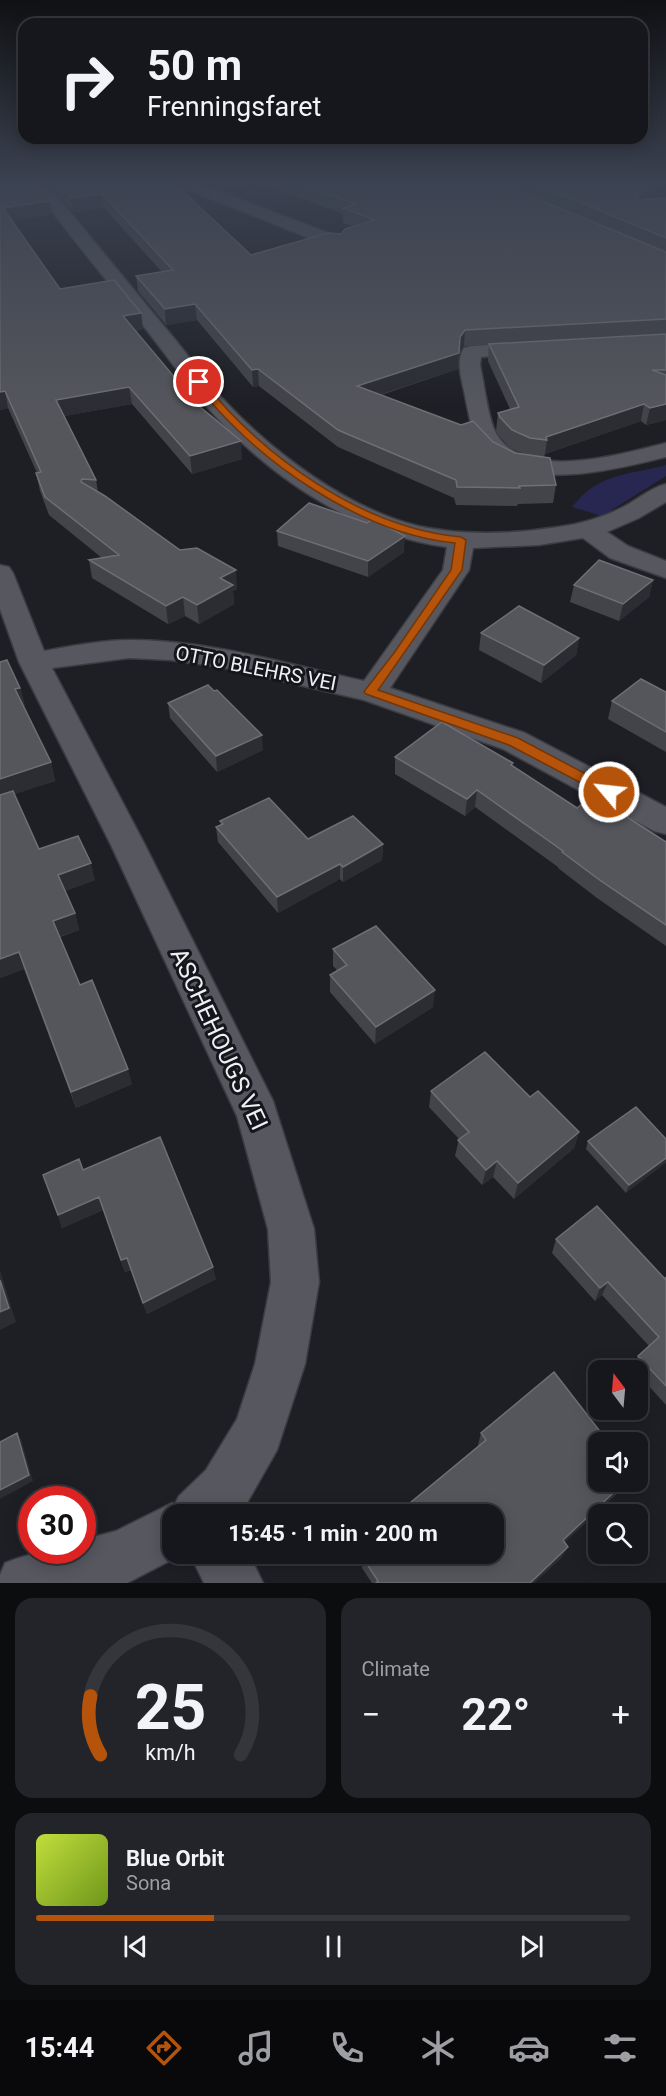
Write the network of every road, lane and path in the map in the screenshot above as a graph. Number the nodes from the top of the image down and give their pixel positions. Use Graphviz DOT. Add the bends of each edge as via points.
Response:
graph roads {
  1 [pos="100,259"];
  2 [pos="551,347"];
  3 [pos="666,450"];
  4 [pos="666,491"];
  5 [pos="588,530"];
  6 [pos="461,540"];
  7 [pos="666,570"];
  8 [pos="0,573"];
  9 [pos="34,662"];
  10 [pos="371,692"];
  11 [pos="666,822"];
  12 [pos="209,1504"];
  13 [pos="162,1536"];
  14 [pos="224,1564"];
  15 [pos="25,1583"];
  16 [pos="235,1583"];
  1 -- 6 [label="street" via="217,404 257,443 307,481 357,510 403,530"];
  2 -- 3 [label="street" via="471,352 483,431 496,450 524,464 566,467 614,463"];
  4 -- 5 [label="street" via="627,517"];
  5 -- 6 [label="street"];
  5 -- 7 [label="street" via="619,552"];
  6 -- 10 [label="street" via="456,570"];
  8 -- 9 [label="street, ASCHEHOUGS VEI"];
  9 -- 10 [label="street, OTTO BLEHRS VEI" via="129,649 170,651 221,658"];
  9 -- 12 [label="street, ASCHEHOUGS VEI" via="128,845 258,1115 291,1229 295,1282 280,1364 261,1424 225,1489"];
  10 -- 11 [label="street, OTTO BLEHRS VEI" via="514,741"];
  13 -- 15 [label="street" via="125,1556"];
  14 -- 16 [label="street"];
}
